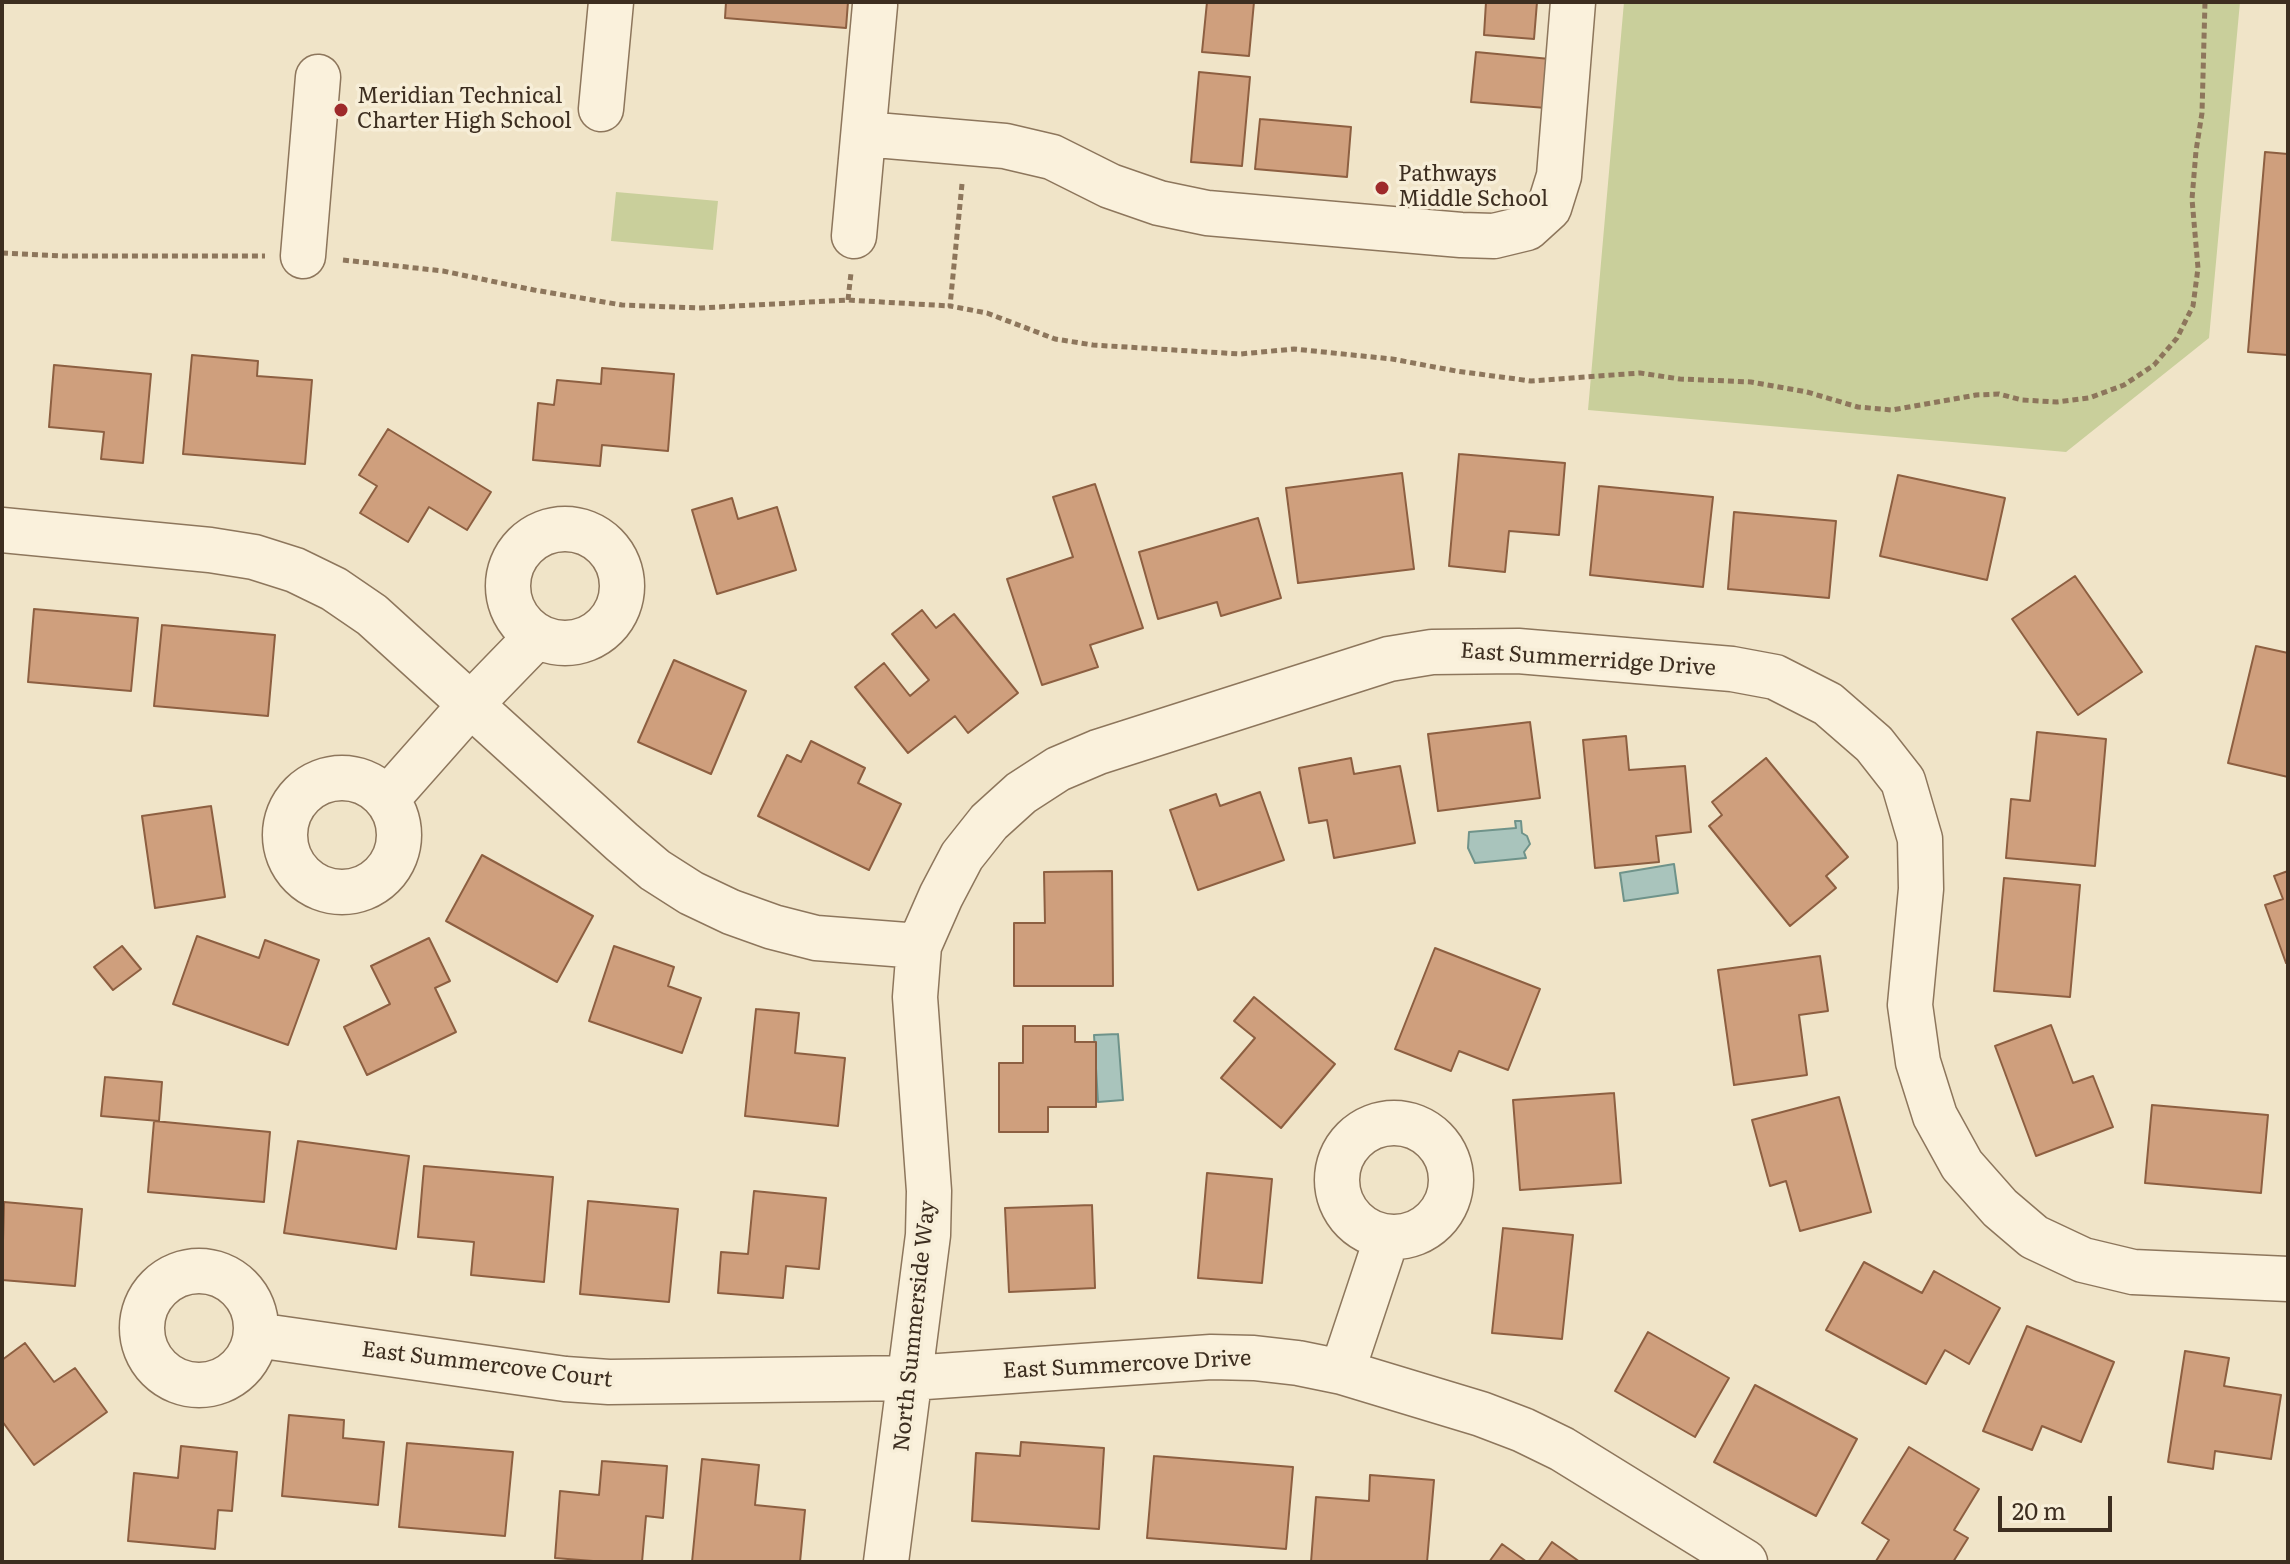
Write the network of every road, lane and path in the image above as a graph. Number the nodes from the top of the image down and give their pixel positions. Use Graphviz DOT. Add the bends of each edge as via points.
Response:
graph roads {
  1 [pos="611,2"];
  2 [pos="1573,2"];
  3 [pos="2205,2"];
  4 [pos="875,5"];
  5 [pos="318,77"];
  6 [pos="601,109"];
  7 [pos="864,134"];
  8 [pos="965,143"];
  9 [pos="854,236"];
  10 [pos="2,253"];
  11 [pos="303,256"];
  12 [pos="950,306"];
  13 [pos="2,530"];
  14 [pos="537,636"];
  15 [pos="471,704"];
  16 [pos="387,799"];
  17 [pos="919,946"];
  18 [pos="1387,1237"];
  19 [pos="2288,1279"];
  20 [pos="256,1335"];
  21 [pos="1342,1372"];
  22 [pos="911,1378"];
  23 [pos="886,1562"];
  24 [pos="1745,1562"];
  1 -- 6 [label="street"];
  2 -- 8 [label="street" via="1559,176 1549,208 1527,228 1494,236 1207,213 1110,186 1052,157"];
  3 -- 12 [label="path" via="2202,113 2192,199 2198,268 2193,306 2177,338 2154,365 2124,385 2089,398 2057,402 1976,395 1892,410 1751,382 1640,373 1531,381 1294,349 1240,354 1093,345 1055,339 987,313"];
  4 -- 7 [label="street"];
  5 -- 11 [label="street"];
  7 -- 8 [label="street"];
  7 -- 9 [label="street"];
  8 -- 12 [label="path"];
  10 -- 11 [label="path"];
  11 -- 12 [label="path" via="443,271 622,305 699,308 848,300"];
  13 -- 15 [label="street" via="210,550 295,570 372,615"];
  14 -- 15 [label="street"];
  15 -- 16 [label="street"];
  15 -- 17 [label="street" via="622,842 691,893 731,912 816,938"];
  17 -- 19 [label="street, East Summerridge Drive" via="962,856 1021,793 1058,769 1347,671 1432,652 1518,651 1775,677 1828,704 1874,744 1903,781 1920,839 1921,889 1910,1005 1918,1062 1935,1116 1962,1165 2034,1237 2083,1260 2133,1272"];
  17 -- 22 [label="street, North Summerside Way" via="915,997 929,1191"];
  18 -- 21 [label="street"];
  20 -- 22 [label="street, East Summercove Court" via="609,1382"];
  21 -- 22 [label="street, East Summercove Drive" via="1268,1359 1211,1357"];
  21 -- 24 [label="street, East Summercove Drive" via="1523,1430"];
  22 -- 23 [label="street, North Summerside Way"];
}
